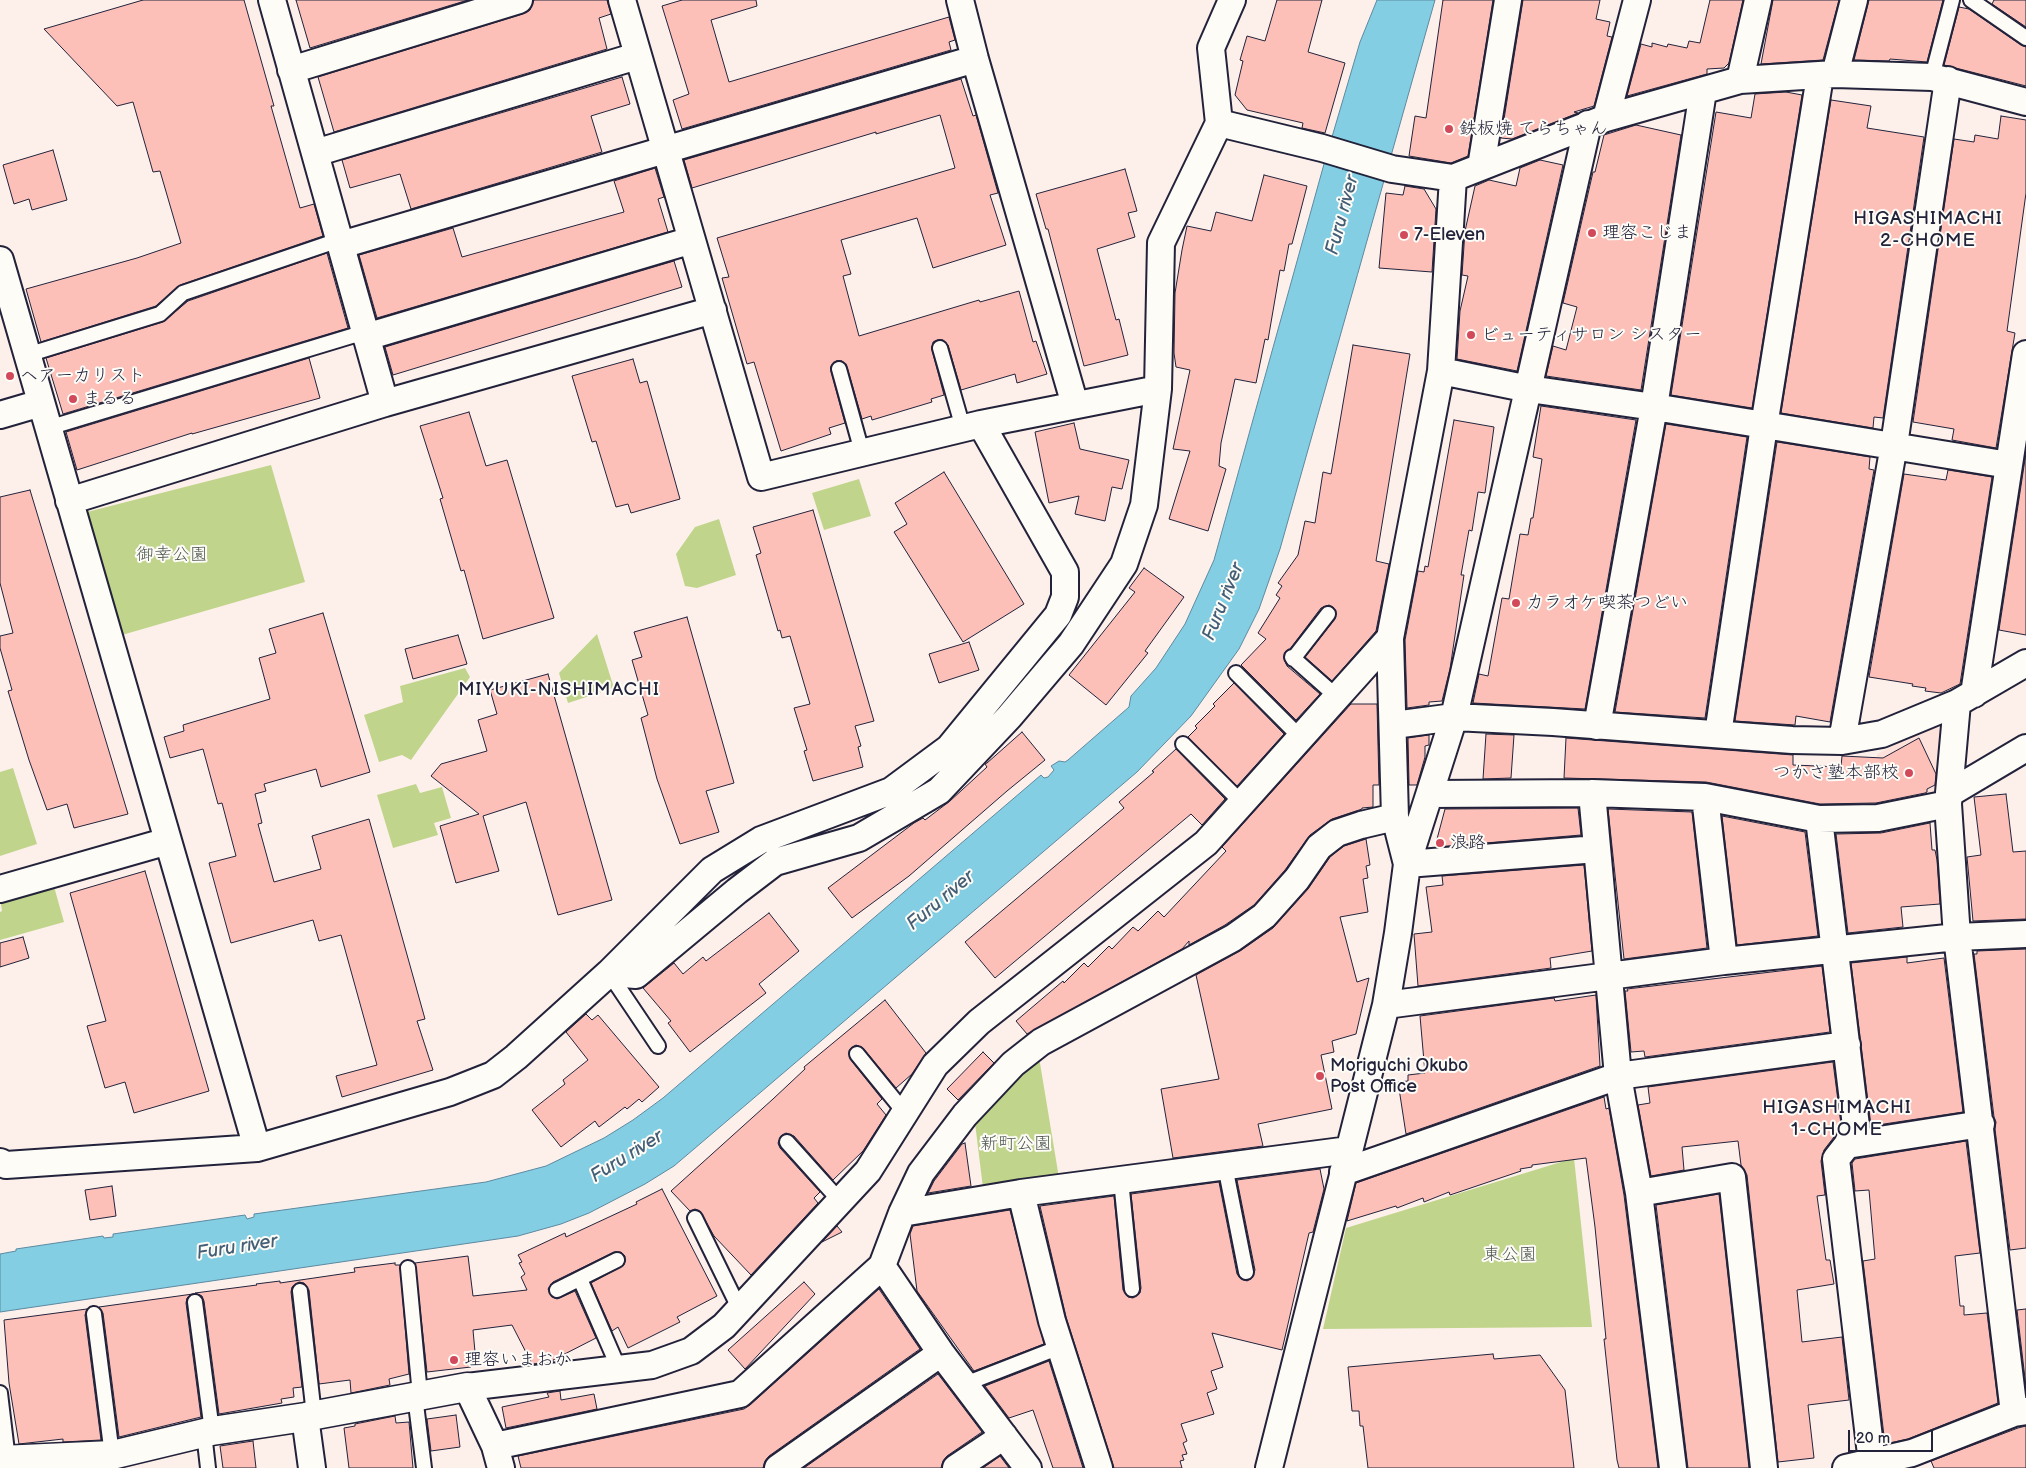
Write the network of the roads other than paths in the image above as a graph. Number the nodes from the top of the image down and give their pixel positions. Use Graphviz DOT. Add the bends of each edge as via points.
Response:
graph roads {
  1 [pos="272,0"];
  2 [pos="519,0"];
  3 [pos="622,0"];
  4 [pos="960,0"];
  5 [pos="1232,0"];
  6 [pos="1508,0"];
  7 [pos="1637,0"];
  8 [pos="1758,0"];
  9 [pos="1854,0"];
  10 [pos="1952,0"];
  11 [pos="1971,0"];
  12 [pos="2026,38"];
  13 [pos="637,56"];
  14 [pos="975,59"];
  15 [pos="291,70"];
  16 [pos="1828,75"];
  17 [pos="1940,79"];
  18 [pos="1740,80"];
  19 [pos="1703,90"];
  20 [pos="2026,102"];
  21 [pos="1597,121"];
  22 [pos="1219,123"];
  23 [pos="665,150"];
  24 [pos="315,153"];
  25 [pos="1481,167"];
  26 [pos="1453,178"];
  27 [pos="692,240"];
  28 [pos="340,242"];
  29 [pos="0,260"];
  30 [pos="713,310"];
  31 [pos="366,334"];
  32 [pos="16,344"];
  33 [pos="940,348"];
  34 [pos="2026,354"];
  35 [pos="839,370"];
  36 [pos="1441,371"];
  37 [pos="1158,388"];
  38 [pos="1529,389"];
  39 [pos="41,403"];
  40 [pos="385,403"];
  41 [pos="1075,405"];
  42 [pos="1654,407"];
  43 [pos="0,415"];
  44 [pos="972,426"];
  45 [pos="1764,426"];
  46 [pos="48,428"];
  47 [pos="1894,445"];
  48 [pos="862,452"];
  49 [pos="2008,465"];
  50 [pos="70,501"];
  51 [pos="1328,614"];
  52 [pos="1390,638"];
  53 [pos="2026,663"];
  54 [pos="1236,673"];
  55 [pos="1337,697"];
  56 [pos="1966,699"];
  57 [pos="1454,717"];
  58 [pos="1394,724"];
  59 [pos="1596,726"];
  60 [pos="1718,734"];
  61 [pos="1300,737"];
  62 [pos="1842,741"];
  63 [pos="1183,744"];
  64 [pos="2026,748"];
  65 [pos="1592,793"];
  66 [pos="1430,794"];
  67 [pos="1705,797"];
  68 [pos="1949,799"];
  69 [pos="1242,803"];
  70 [pos="1395,817"];
  71 [pos="1819,819"];
  72 [pos="168,842"];
  73 [pos="1597,849"];
  74 [pos="1407,864"];
  75 [pos="0,889"];
  76 [pos="2026,934"];
  77 [pos="1957,937"];
  78 [pos="1835,951"];
  79 [pos="1724,961"];
  80 [pos="610,973"];
  81 [pos="1609,976"];
  82 [pos="1386,1004"];
  83 [pos="658,1046"];
  84 [pos="1847,1046"];
  85 [pos="857,1054"];
  86 [pos="1618,1076"];
  87 [pos="904,1113"];
  88 [pos="1981,1124"];
  89 [pos="787,1142"];
  90 [pos="1847,1145"];
  91 [pos="257,1148"];
  92 [pos="1346,1161"];
  93 [pos="0,1162"];
  94 [pos="1225,1166"];
  95 [pos="1122,1180"];
  96 [pos="1021,1193"];
  97 [pos="1639,1193"];
  98 [pos="840,1201"];
  99 [pos="902,1213"];
  100 [pos="695,1218"];
  101 [pos="617,1260"];
  102 [pos="882,1266"];
  103 [pos="408,1268"];
  104 [pos="1246,1272"];
  105 [pos="580,1279"];
  106 [pos="1132,1289"];
  107 [pos="557,1290"];
  108 [pos="300,1291"];
  109 [pos="195,1302"];
  110 [pos="740,1310"];
  111 [pos="94,1314"];
  112 [pos="1060,1347"];
  113 [pos="941,1353"];
  114 [pos="619,1369"];
  115 [pos="965,1384"];
  116 [pos="467,1387"];
  117 [pos="0,1393"];
  118 [pos="417,1395"];
  119 [pos="2020,1412"];
  120 [pos="309,1416"];
  121 [pos="208,1432"];
  122 [pos="1004,1436"];
  123 [pos="4,1460"];
  124 [pos="495,1460"];
  125 [pos="1914,1460"];
  126 [pos="112,1462"];
  127 [pos="1872,1463"];
  128 [pos="208,1468"];
  129 [pos="312,1468"];
  130 [pos="424,1468"];
  131 [pos="778,1468"];
  132 [pos="956,1468"];
  133 [pos="1028,1468"];
  134 [pos="1099,1468"];
  135 [pos="1269,1468"];
  136 [pos="1673,1468"];
  137 [pos="1764,1468"];
  138 [pos="1846,1468"];
  1 -- 15 [label="street"];
  2 -- 15 [label="street"];
  3 -- 13 [label="street"];
  4 -- 14 [label="street"];
  5 -- 22 [label="street" via="1211,48"];
  6 -- 25 [label="street"];
  7 -- 21 [label="street"];
  8 -- 18 [label="street"];
  9 -- 16 [label="street"];
  10 -- 17 [label="lane"];
  11 -- 12 [label="lane"];
  13 -- 23 [label="street"];
  13 -- 24 [label="street"];
  14 -- 23 [label="street"];
  14 -- 41 [label="street"];
  15 -- 24 [label="street"];
  16 -- 17 [label="street"];
  16 -- 18 [label="street"];
  16 -- 45 [label="street"];
  17 -- 20 [label="street"];
  17 -- 47 [label="street"];
  18 -- 19 [label="street"];
  19 -- 21 [label="street"];
  19 -- 42 [label="street"];
  21 -- 25 [label="street"];
  21 -- 38 [label="street"];
  22 -- 26 [label="street" via="1392,169"];
  22 -- 37 [label="street" via="1161,243"];
  23 -- 27 [label="street"];
  23 -- 28 [label="street"];
  24 -- 28 [label="street"];
  25 -- 26 [label="street"];
  26 -- 36 [label="street"];
  27 -- 30 [label="street"];
  27 -- 31 [label="street"];
  28 -- 31 [label="street"];
  28 -- 32 [label="lane" via="183,293 160,314"];
  29 -- 32 [label="street"];
  30 -- 40 [label="street"];
  30 -- 48 [label="street" via="761,477"];
  31 -- 40 [label="street"];
  31 -- 46 [label="lane"];
  32 -- 39 [label="street"];
  33 -- 44 [label="lane"];
  34 -- 49 [label="street"];
  35 -- 48 [label="lane"];
  36 -- 38 [label="street"];
  36 -- 52 [label="street"];
  37 -- 41 [label="street"];
  37 -- 80 [label="street" via="1144,505 1124,564 1071,644 1002,724 939,791 859,838 775,862 636,975"];
  38 -- 42 [label="street"];
  38 -- 57 [label="street"];
  39 -- 43 [label="street"];
  39 -- 46 [label="street"];
  40 -- 50 [label="street"];
  41 -- 44 [label="street"];
  42 -- 45 [label="street"];
  42 -- 59 [label="street"];
  44 -- 48 [label="street"];
  44 -- 80 [label="street" via="1065,572 1065,597 1058,616 949,748 891,792 762,840 712,870"];
  45 -- 47 [label="street"];
  45 -- 60 [label="street"];
  46 -- 50 [label="street"];
  47 -- 49 [label="street"];
  47 -- 62 [label="street"];
  49 -- 56 [label="street"];
  50 -- 72 [label="street"];
  51 -- 55 [label="lane" via="1293,658"];
  52 -- 55 [label="street"];
  52 -- 58 [label="street"];
  53 -- 56 [label="street"];
  54 -- 61 [label="lane"];
  55 -- 61 [label="street"];
  56 -- 62 [label="street" via="1882,734"];
  56 -- 68 [label="street"];
  57 -- 58 [label="street"];
  57 -- 59 [label="street"];
  57 -- 66 [label="street"];
  58 -- 70 [label="street"];
  59 -- 60 [label="street"];
  60 -- 62 [label="street"];
  61 -- 69 [label="street"];
  63 -- 69 [label="lane"];
  64 -- 68 [label="street"];
  65 -- 66 [label="street"];
  65 -- 67 [label="street"];
  65 -- 73 [label="street"];
  66 -- 74 [label="street"];
  67 -- 71 [label="street"];
  67 -- 79 [label="street"];
  68 -- 71 [label="street" via="1878,818"];
  68 -- 77 [label="street"];
  69 -- 87 [label="street" via="1206,843 979,1022 935,1065"];
  70 -- 74 [label="street"];
  70 -- 99 [label="street" via="1337,833 1319,847 1297,880 1264,916 1233,938 1040,1042 965,1115 920,1173"];
  71 -- 78 [label="street"];
  72 -- 75 [label="street"];
  72 -- 91 [label="street"];
  73 -- 74 [label="street"];
  73 -- 81 [label="street"];
  74 -- 82 [label="street"];
  76 -- 77 [label="street"];
  77 -- 78 [label="street"];
  77 -- 88 [label="street"];
  78 -- 79 [label="street"];
  78 -- 84 [label="street"];
  79 -- 81 [label="street"];
  80 -- 83 [label="lane"];
  80 -- 91 [label="street" via="493,1075 450,1092"];
  81 -- 82 [label="street"];
  81 -- 86 [label="street"];
  82 -- 92 [label="street"];
  84 -- 86 [label="street"];
  84 -- 90 [label="street" via="1856,1126"];
  85 -- 87 [label="lane"];
  86 -- 92 [label="street"];
  86 -- 97 [label="street"];
  87 -- 98 [label="street" via="868,1171"];
  88 -- 90 [label="street"];
  88 -- 119 [label="street"];
  89 -- 98 [label="lane"];
  90 -- 127 [label="street" via="1836,1160"];
  91 -- 93 [label="street" via="6,1165"];
  92 -- 94 [label="street"];
  92 -- 135 [label="street"];
  94 -- 95 [label="street"];
  94 -- 104 [label="lane"];
  95 -- 96 [label="street"];
  95 -- 106 [label="lane"];
  96 -- 99 [label="street"];
  96 -- 112 [label="street"];
  97 -- 136 [label="street"];
  97 -- 137 [label="street" via="1732,1177"];
  98 -- 110 [label="street"];
  99 -- 102 [label="street"];
  100 -- 110 [label="lane"];
  101 -- 105 [label="lane"];
  102 -- 113 [label="street"];
  102 -- 124 [label="street" via="740,1394"];
  103 -- 118 [label="lane"];
  105 -- 107 [label="lane"];
  105 -- 114 [label="lane"];
  108 -- 120 [label="lane"];
  109 -- 121 [label="lane"];
  110 -- 114 [label="street" via="691,1351 652,1365"];
  111 -- 126 [label="lane"];
  112 -- 115 [label="lane"];
  112 -- 134 [label="street"];
  113 -- 115 [label="street"];
  113 -- 131 [label="street"];
  114 -- 116 [label="street"];
  115 -- 122 [label="street"];
  116 -- 118 [label="street"];
  116 -- 124 [label="street"];
  117 -- 123 [label="lane"];
  118 -- 120 [label="street"];
  118 -- 130 [label="lane"];
  119 -- 125 [label="street"];
  120 -- 121 [label="street"];
  120 -- 129 [label="street"];
  121 -- 126 [label="street"];
  121 -- 128 [label="lane"];
  122 -- 132 [label="street"];
  122 -- 133 [label="street"];
  123 -- 126 [label="street"];
  125 -- 127 [label="street"];
  127 -- 138 [label="street"];
}
